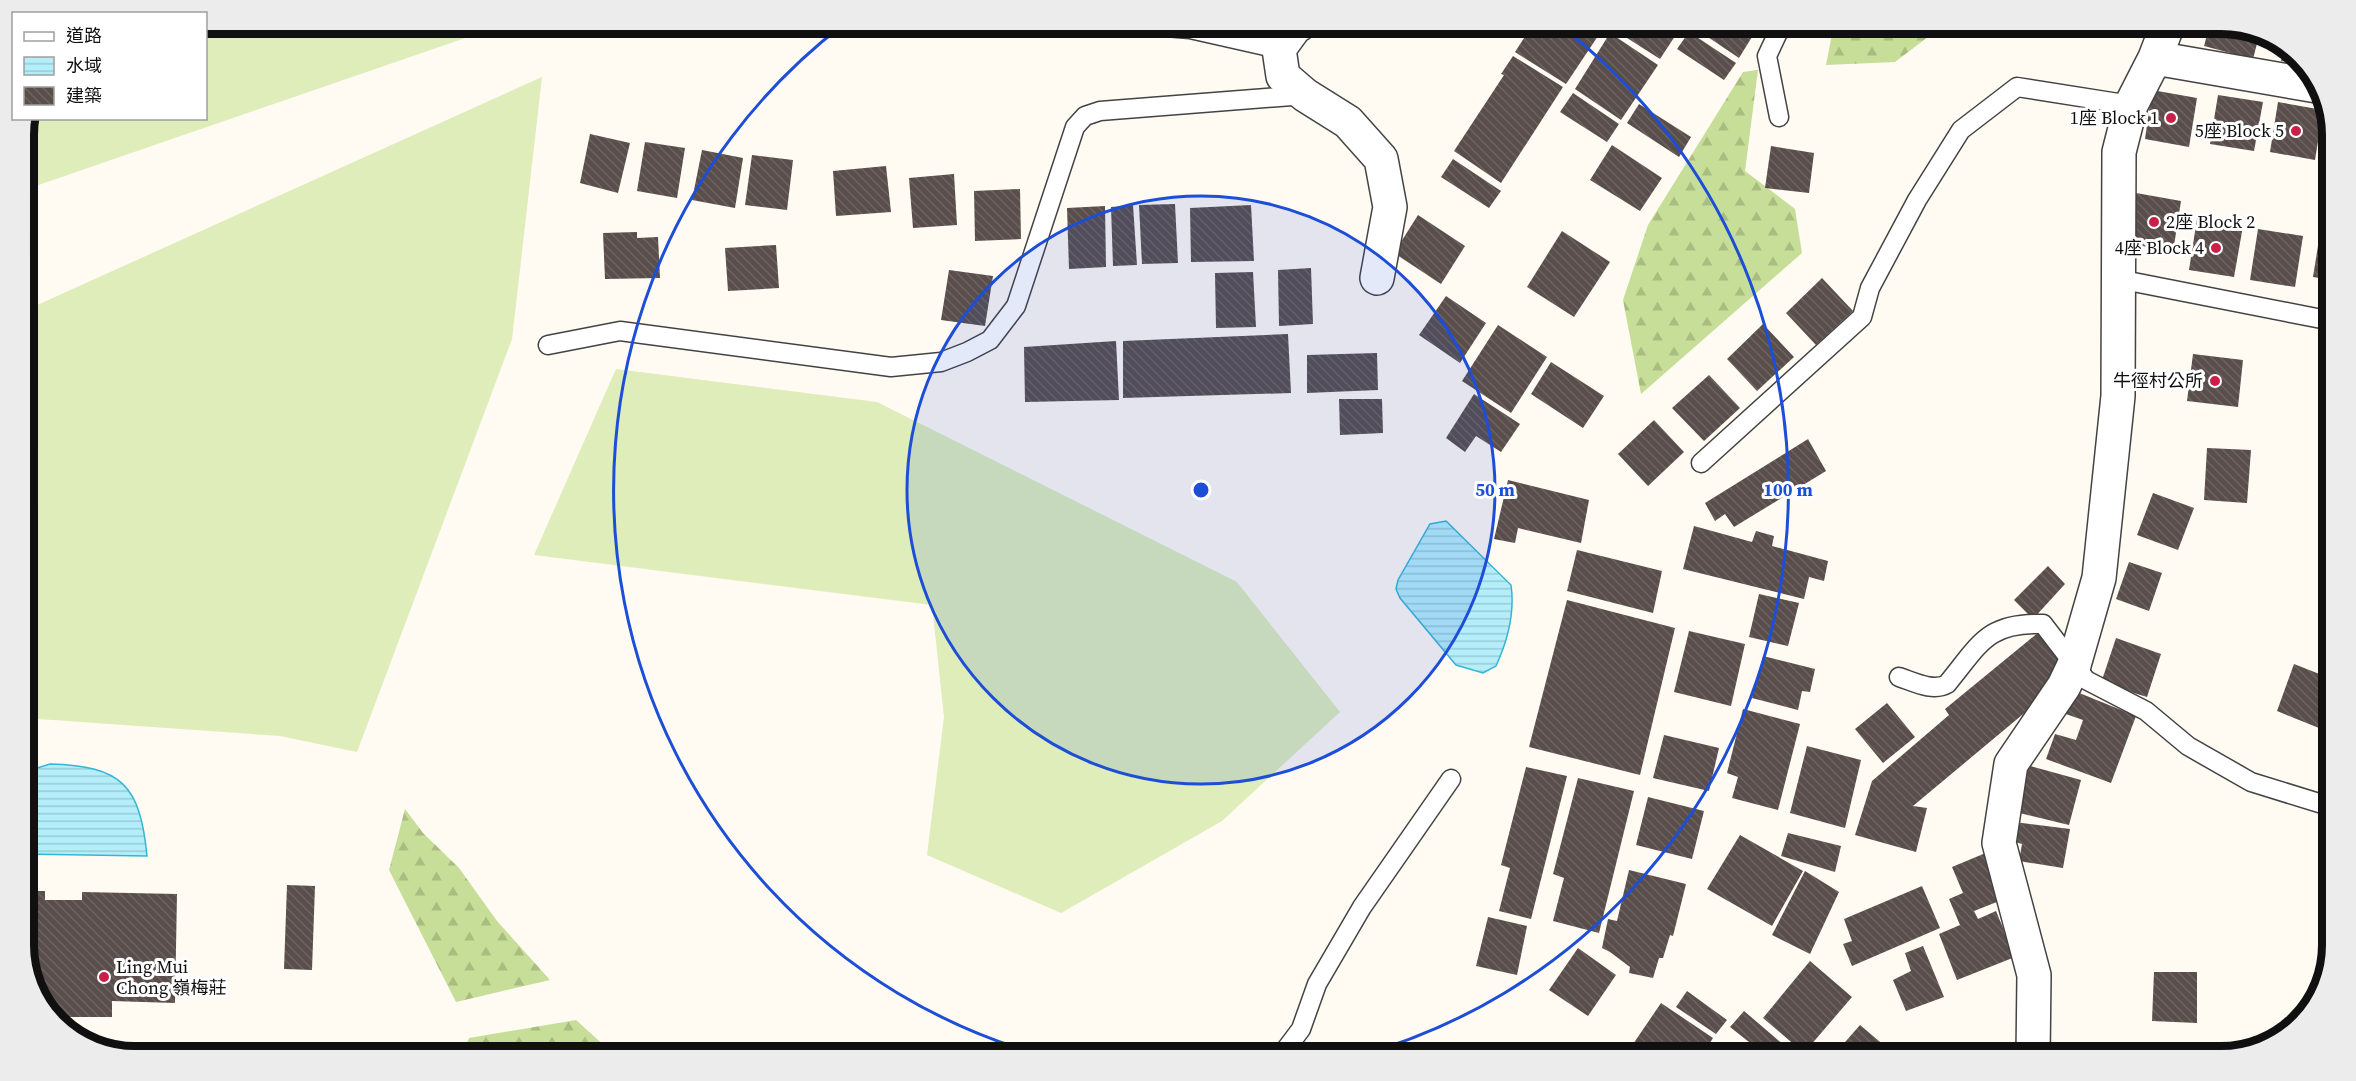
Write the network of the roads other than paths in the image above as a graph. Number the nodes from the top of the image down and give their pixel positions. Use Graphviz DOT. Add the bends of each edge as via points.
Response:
graph roads {
  1 [pos="1212,34"];
  2 [pos="1290,34"];
  3 [pos="1777,34"];
  4 [pos="2164,34"];
  5 [pos="1279,49"];
  6 [pos="2155,58"];
  7 [pos="2308,84"];
  8 [pos="1305,95"];
  9 [pos="2131,105"];
  10 [pos="1779,117"];
  11 [pos="1377,278"];
  12 [pos="2118,279"];
  13 [pos="2321,319"];
  14 [pos="548,345"];
  15 [pos="1701,463"];
  16 [pos="2074,665"];
  17 [pos="1899,677"];
  18 [pos="1451,780"];
  19 [pos="2322,804"];
  20 [pos="1288,1046"];
  21 [pos="2033,1046"];
  1 -- 5 [label="lane"];
  2 -- 5 [label="street"];
  3 -- 10 [label="lane" via="1767,56"];
  4 -- 6 [label="street"];
  5 -- 8 [label="street" via="1283,76"];
  6 -- 7 [label="street"];
  6 -- 9 [label="street"];
  8 -- 11 [label="street" via="1348,123 1382,159 1390,207"];
  8 -- 14 [label="lane" via="1100,111 1085,116 1075,127 1016,306 990,340 941,362 891,367 620,331"];
  9 -- 12 [label="street" via="2119,152"];
  9 -- 15 [label="lane" via="2017,87 1961,130 1911,210 1870,288 1862,317"];
  12 -- 13 [label="lane"];
  12 -- 16 [label="street" via="2118,396 2099,578"];
  16 -- 17 [label="lane" via="2043,624 2025,623 1995,632 1940,688"];
  16 -- 19 [label="lane" via="2086,680 2146,711 2188,746 2251,782"];
  16 -- 21 [label="street" via="2011,764 1999,843 2034,975"];
  18 -- 20 [label="lane" via="1362,906 1317,984 1301,1029"];
}
